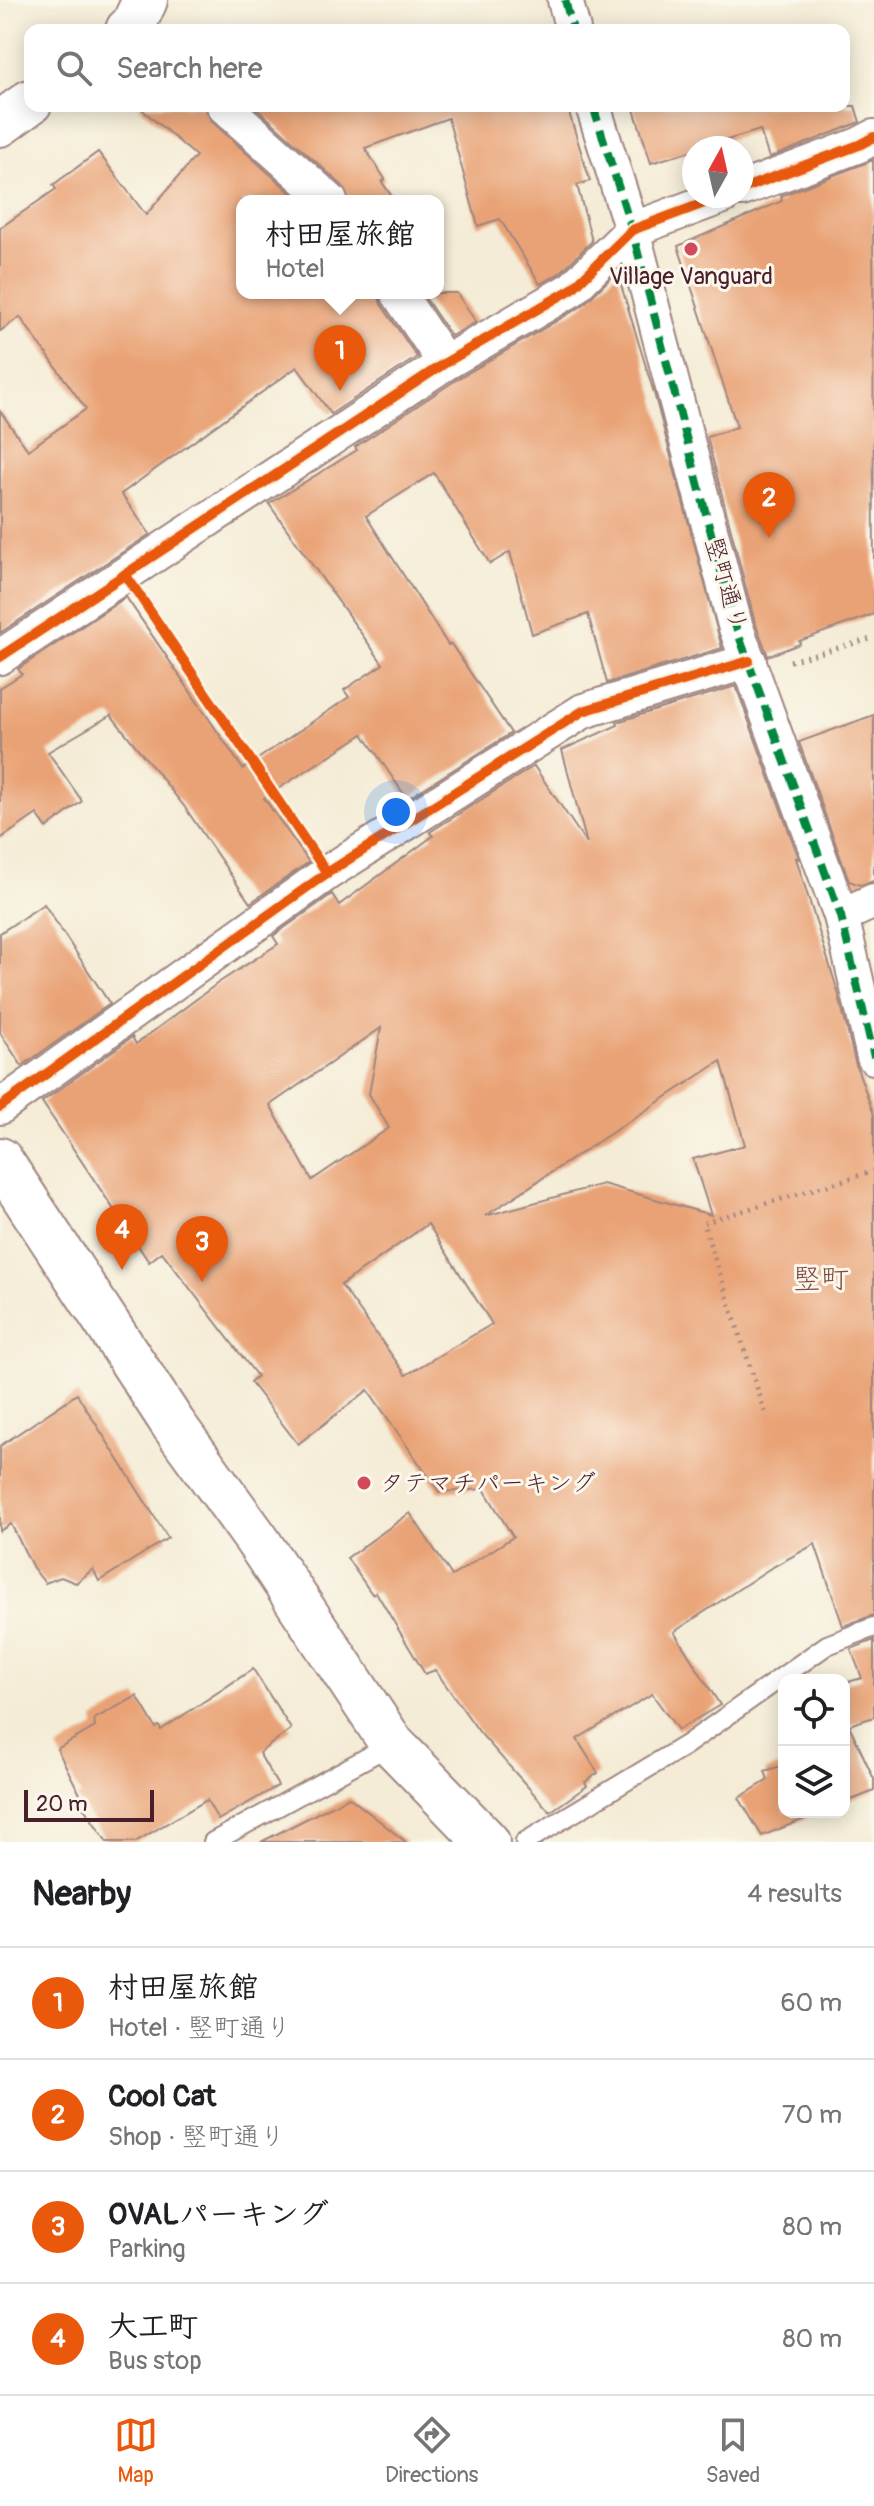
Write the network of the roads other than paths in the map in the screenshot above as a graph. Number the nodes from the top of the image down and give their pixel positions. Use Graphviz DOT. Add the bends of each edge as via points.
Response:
graph roads {
  1 [pos="565,0"];
  2 [pos="571,24"];
  3 [pos="24,106"];
  4 [pos="231,112"];
  5 [pos="595,112"];
  6 [pos="0,124"];
  7 [pos="874,137"];
  8 [pos="754,184"];
  9 [pos="323,195"];
  10 [pos="691,208"];
  11 [pos="632,230"];
  12 [pos="402,299"];
  13 [pos="445,363"];
  14 [pos="0,657"];
  15 [pos="751,666"];
  16 [pos="874,901"];
  17 [pos="841,916"];
  18 [pos="874,1057"];
  19 [pos="0,1107"];
  20 [pos="0,1160"];
  21 [pos="874,1627"];
  22 [pos="392,1744"];
  23 [pos="213,1842"];
  24 [pos="487,1842"];
  25 [pos="525,1842"];
  1 -- 2 [label="street"];
  3 -- 6 [label="main road"];
  4 -- 9 [label="street"];
  5 -- 11 [label="street, 竪町通り"];
  7 -- 8 [label="street"];
  10 -- 11 [label="street"];
  11 -- 13 [label="street" via="572,289"];
  11 -- 15 [label="street, 竪町通り" via="735,625"];
  12 -- 13 [label="street"];
  13 -- 14 [label="street"];
  15 -- 17 [label="street, 竪町通り"];
  15 -- 19 [label="street" via="583,711 327,873"];
  16 -- 17 [label="street"];
  17 -- 18 [label="street, 竪町通り"];
  20 -- 22 [label="main road"];
  21 -- 25 [label="lane" via="827,1645 686,1745"];
  22 -- 23 [label="lane"];
  22 -- 24 [label="main road"];
}
